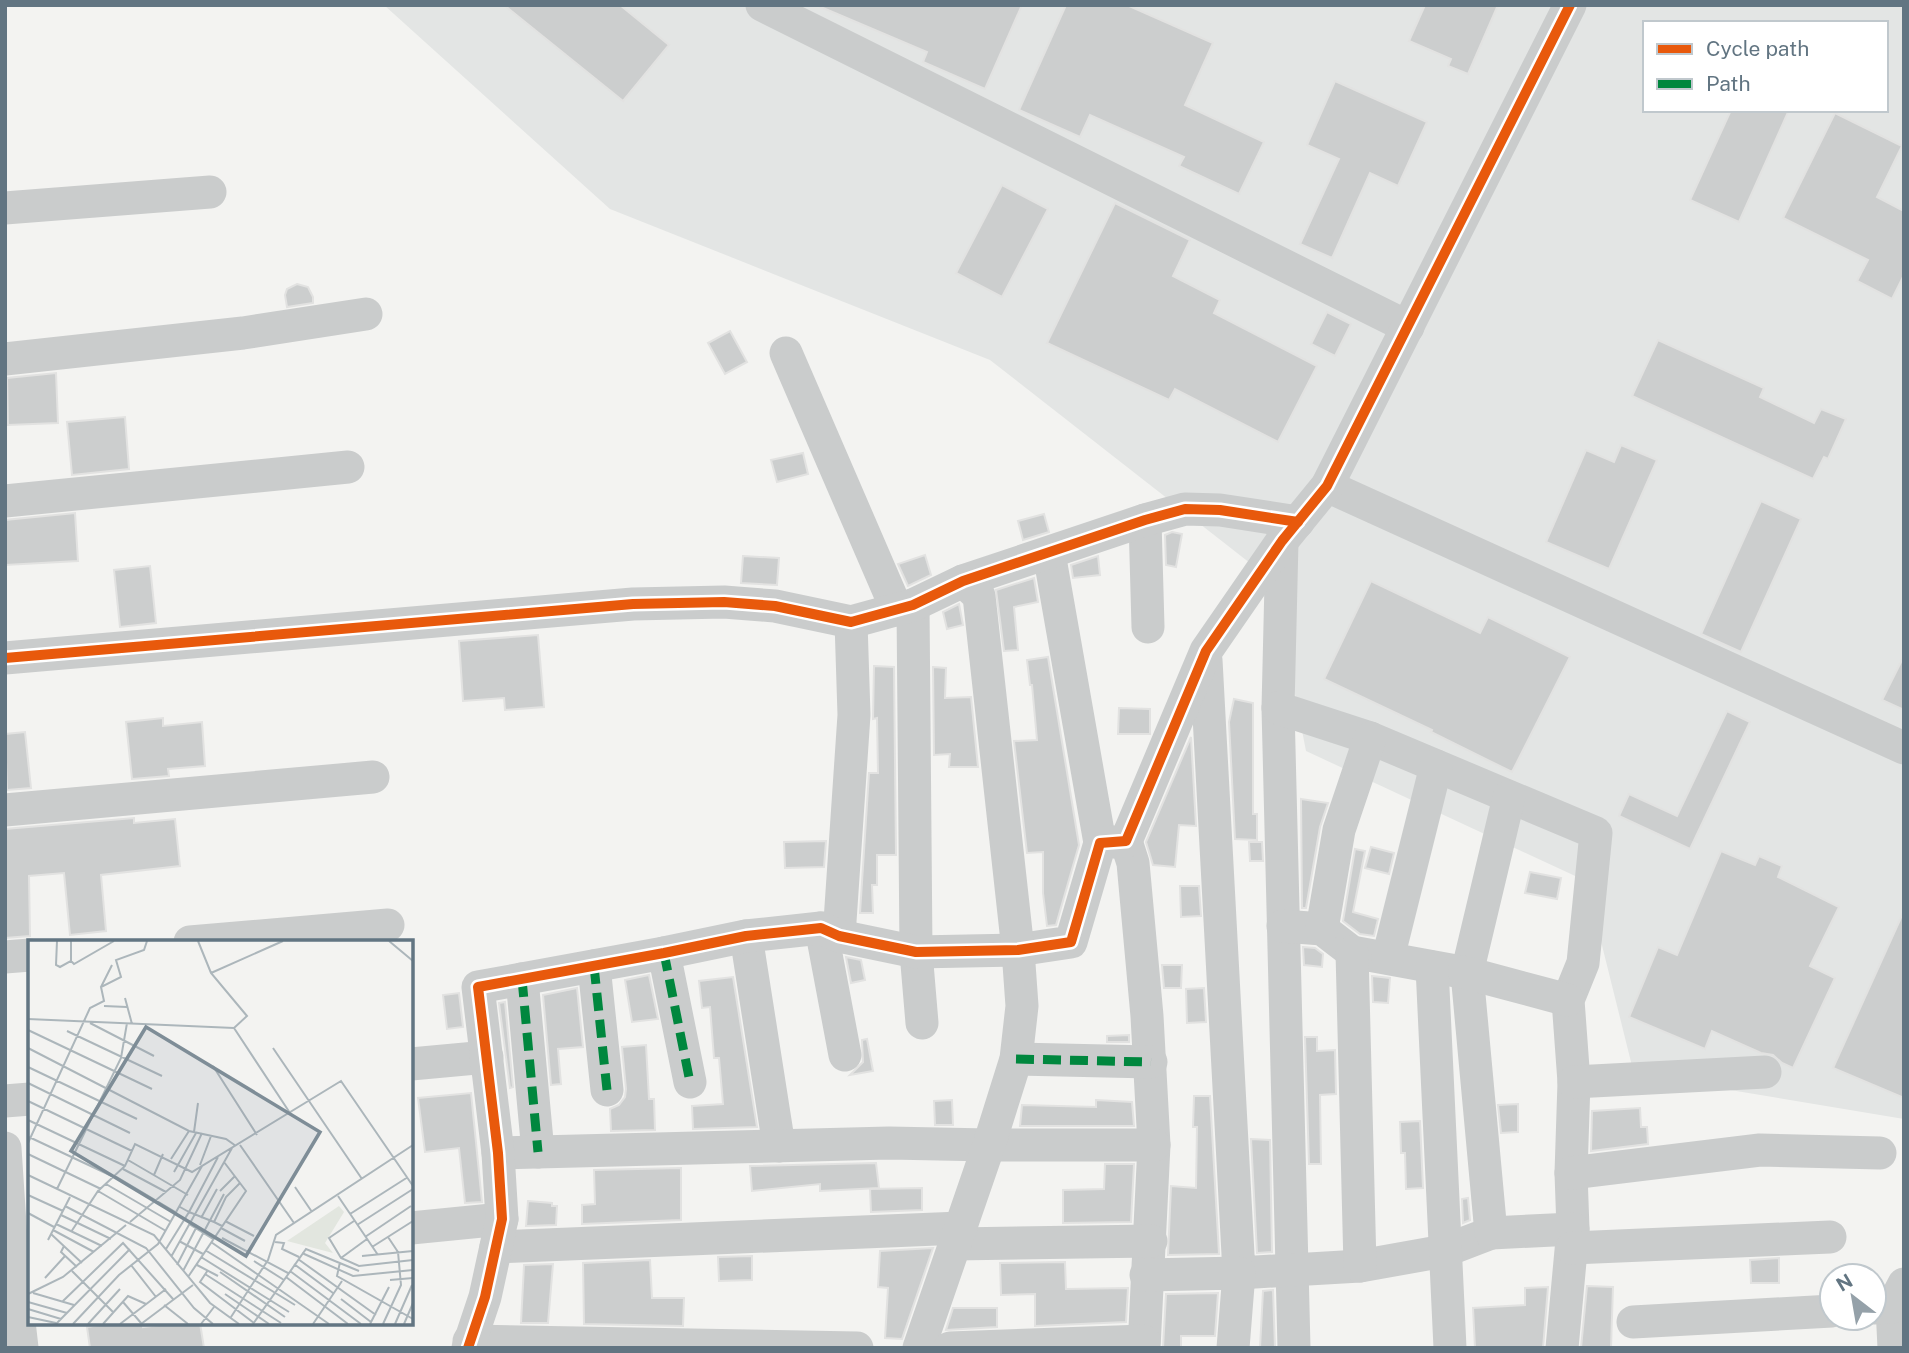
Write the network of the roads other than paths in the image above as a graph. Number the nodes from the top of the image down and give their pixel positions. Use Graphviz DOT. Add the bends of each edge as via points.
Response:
graph roads {
  1 [pos="762,5"];
  2 [pos="1570,5"];
  3 [pos="209,192"];
  4 [pos="5,208"];
  5 [pos="366,314"];
  6 [pos="1408,327"];
  7 [pos="786,353"];
  8 [pos="5,359"];
  9 [pos="348,467"];
  10 [pos="1327,486"];
  11 [pos="5,500"];
  12 [pos="1145,520"];
  13 [pos="1290,531"];
  14 [pos="1049,553"];
  15 [pos="963,581"];
  16 [pos="905,608"];
  17 [pos="851,622"];
  18 [pos="1148,627"];
  19 [pos="1206,651"];
  20 [pos="5,658"];
  21 [pos="1278,708"];
  22 [pos="1370,738"];
  23 [pos="1904,748"];
  24 [pos="1436,766"];
  25 [pos="373,777"];
  26 [pos="1510,797"];
  27 [pos="5,810"];
  28 [pos="1113,842"];
  29 [pos="388,925"];
  30 [pos="1283,926"];
  31 [pos="1322,929"];
  32 [pos="830,932"];
  33 [pos="746,936"];
  34 [pos="213,940"];
  35 [pos="1018,950"];
  36 [pos="916,952"];
  37 [pos="1352,952"];
  38 [pos="664,953"];
  39 [pos="28,955"];
  40 [pos="5,957"];
  41 [pos="1388,958"];
  42 [pos="594,966"];
  43 [pos="1432,967"];
  44 [pos="1467,973"];
  45 [pos="522,979"];
  46 [pos="1568,1000"];
  47 [pos="922,1023"];
  48 [pos="845,1055"];
  49 [pos="487,1057"];
  50 [pos="1016,1059"];
  51 [pos="1150,1062"];
  52 [pos="413,1064"];
  53 [pos="1765,1072"];
  54 [pos="690,1082"];
  55 [pos="1574,1082"];
  56 [pos="607,1090"];
  57 [pos="28,1099"];
  58 [pos="5,1101"];
  59 [pos="989,1145"];
  60 [pos="1154,1145"];
  61 [pos="779,1146"];
  62 [pos="5,1149"];
  63 [pos="538,1152"];
  64 [pos="498,1153"];
  65 [pos="1880,1153"];
  66 [pos="1571,1173"];
  67 [pos="413,1228"];
  68 [pos="499,1233"];
  69 [pos="1491,1233"];
  70 [pos="958,1236"];
  71 [pos="1830,1237"];
  72 [pos="1573,1239"];
  73 [pos="1151,1241"];
  74 [pos="1444,1251"];
  75 [pos="1360,1266"];
  76 [pos="16,1270"];
  77 [pos="1292,1270"];
  78 [pos="1239,1273"];
  79 [pos="1146,1275"];
  80 [pos="1890,1300"];
  81 [pos="1818,1312"];
  82 [pos="1633,1322"];
  83 [pos="468,1344"];
  84 [pos="1144,1345"];
  85 [pos="22,1348"];
  86 [pos="857,1348"];
  87 [pos="919,1348"];
  88 [pos="950,1348"];
  89 [pos="1233,1348"];
  90 [pos="1294,1348"];
  91 [pos="1450,1348"];
  92 [pos="1562,1348"];
  93 [pos="1894,1348"];
  1 -- 6 [label="street"];
  2 -- 6 [label="street"];
  3 -- 4 [label="street"];
  5 -- 8 [label="street"];
  6 -- 10 [label="street"];
  7 -- 16 [label="street"];
  9 -- 11 [label="street"];
  10 -- 13 [label="street"];
  10 -- 23 [label="street"];
  12 -- 13 [label="street" via="1185,509 1220,510"];
  12 -- 14 [label="street"];
  12 -- 18 [label="street"];
  13 -- 19 [label="street"];
  13 -- 21 [label="street"];
  14 -- 15 [label="street"];
  14 -- 28 [label="street"];
  15 -- 16 [label="street"];
  15 -- 35 [label="street" via="979,596"];
  16 -- 17 [label="street"];
  16 -- 36 [label="street"];
  17 -- 20 [label="street" via="775,606 633,604"];
  17 -- 32 [label="street" via="854,715"];
  19 -- 28 [label="street"];
  19 -- 78 [label="street"];
  21 -- 22 [label="street"];
  21 -- 30 [label="street"];
  22 -- 24 [label="street"];
  22 -- 31 [label="street" via="1339,830"];
  24 -- 26 [label="street"];
  24 -- 41 [label="street"];
  25 -- 27 [label="street"];
  26 -- 44 [label="street"];
  26 -- 46 [label="street" via="1596,833 1583,963"];
  28 -- 35 [label="street" via="1071,942"];
  28 -- 51 [label="street" via="1133,863"];
  29 -- 34 [label="street"];
  30 -- 31 [label="street"];
  30 -- 77 [label="street"];
  31 -- 37 [label="street"];
  32 -- 33 [label="street"];
  32 -- 36 [label="street"];
  32 -- 48 [label="street"];
  33 -- 38 [label="street"];
  33 -- 61 [label="street"];
  35 -- 36 [label="street"];
  35 -- 50 [label="street" via="1022,1006"];
  36 -- 47 [label="street"];
  37 -- 41 [label="street"];
  37 -- 75 [label="street"];
  38 -- 42 [label="street"];
  38 -- 54 [label="street"];
  39 -- 40 [label="street"];
  41 -- 43 [label="street"];
  42 -- 45 [label="street"];
  42 -- 56 [label="street"];
  43 -- 44 [label="street"];
  43 -- 74 [label="street"];
  44 -- 46 [label="street"];
  44 -- 69 [label="street"];
  45 -- 49 [label="street" via="478,987"];
  45 -- 63 [label="street"];
  46 -- 55 [label="street"];
  49 -- 52 [label="street"];
  49 -- 64 [label="street"];
  50 -- 51 [label="street"];
  50 -- 59 [label="street"];
  51 -- 60 [label="street"];
  53 -- 55 [label="street"];
  55 -- 66 [label="street"];
  57 -- 58 [label="street"];
  59 -- 60 [label="street"];
  59 -- 61 [label="street"];
  59 -- 70 [label="street"];
  60 -- 73 [label="street"];
  61 -- 63 [label="street"];
  62 -- 76 [label="street"];
  63 -- 64 [label="street"];
  64 -- 68 [label="street"];
  65 -- 66 [label="street" via="1760,1150"];
  66 -- 72 [label="street"];
  67 -- 68 [label="street"];
  68 -- 70 [label="street"];
  68 -- 83 [label="street" via="485,1297"];
  69 -- 72 [label="street"];
  69 -- 74 [label="street"];
  70 -- 73 [label="street"];
  70 -- 87 [label="street"];
  71 -- 72 [label="street"];
  72 -- 92 [label="street"];
  73 -- 79 [label="street"];
  74 -- 75 [label="street"];
  74 -- 91 [label="street"];
  75 -- 77 [label="street"];
  76 -- 85 [label="street"];
  77 -- 78 [label="street"];
  77 -- 90 [label="street"];
  78 -- 79 [label="street"];
  78 -- 89 [label="street"];
  79 -- 84 [label="street"];
  80 -- 93 [label="street"];
  81 -- 82 [label="street"];
  83 -- 86 [label="street"];
  84 -- 88 [label="street"];
}
